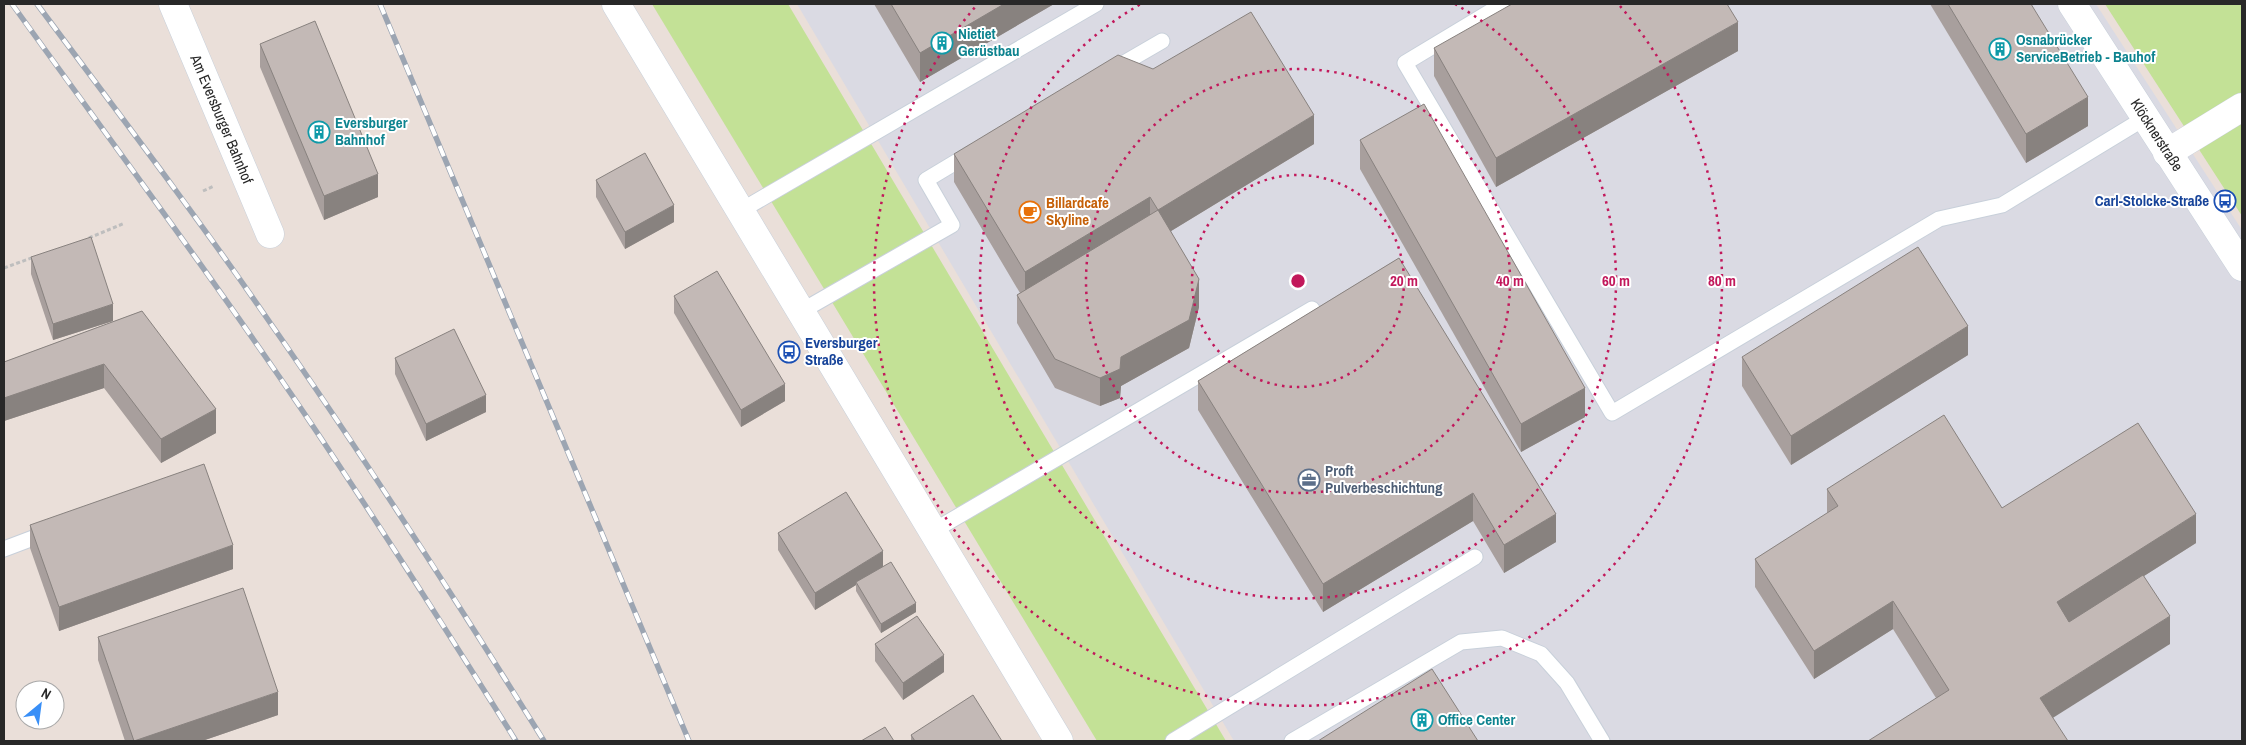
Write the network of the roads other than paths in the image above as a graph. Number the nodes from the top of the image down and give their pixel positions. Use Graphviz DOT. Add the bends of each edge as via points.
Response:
graph roads {
  1 [pos="173,4"];
  2 [pos="616,4"];
  3 [pos="1096,4"];
  4 [pos="1503,4"];
  5 [pos="2072,4"];
  6 [pos="1162,41"];
  7 [pos="1103,76"];
  8 [pos="2242,107"];
  9 [pos="2145,118"];
  10 [pos="985,145"];
  11 [pos="2167,153"];
  12 [pos="740,211"];
  13 [pos="270,234"];
  14 [pos="2242,267"];
  15 [pos="1312,309"];
  16 [pos="800,312"];
  17 [pos="66,526"];
  18 [pos="933,531"];
  19 [pos="4,549"];
  20 [pos="1475,557"];
  21 [pos="1059,741"];
  22 [pos="1173,741"];
  23 [pos="1292,741"];
  24 [pos="1602,741"];
  1 -- 13 [label="street, Am Eversburger Bahnhof"];
  2 -- 12 [label="street"];
  3 -- 12 [label="lane"];
  4 -- 9 [label="lane" via="1405,63 1612,413 1939,219 2002,205"];
  5 -- 9 [label="street, Klöcknerstraße"];
  6 -- 7 [label="lane"];
  8 -- 11 [label="street"];
  9 -- 11 [label="street, Klöcknerstraße"];
  10 -- 16 [label="lane" via="926,180 952,224"];
  11 -- 14 [label="street, Klöcknerstraße"];
  12 -- 16 [label="street"];
  15 -- 18 [label="lane"];
  16 -- 18 [label="street"];
  17 -- 19 [label="lane"];
  18 -- 21 [label="street"];
  20 -- 22 [label="lane"];
  23 -- 24 [label="lane" via="1461,642 1502,638 1541,654 1567,684"];
}
